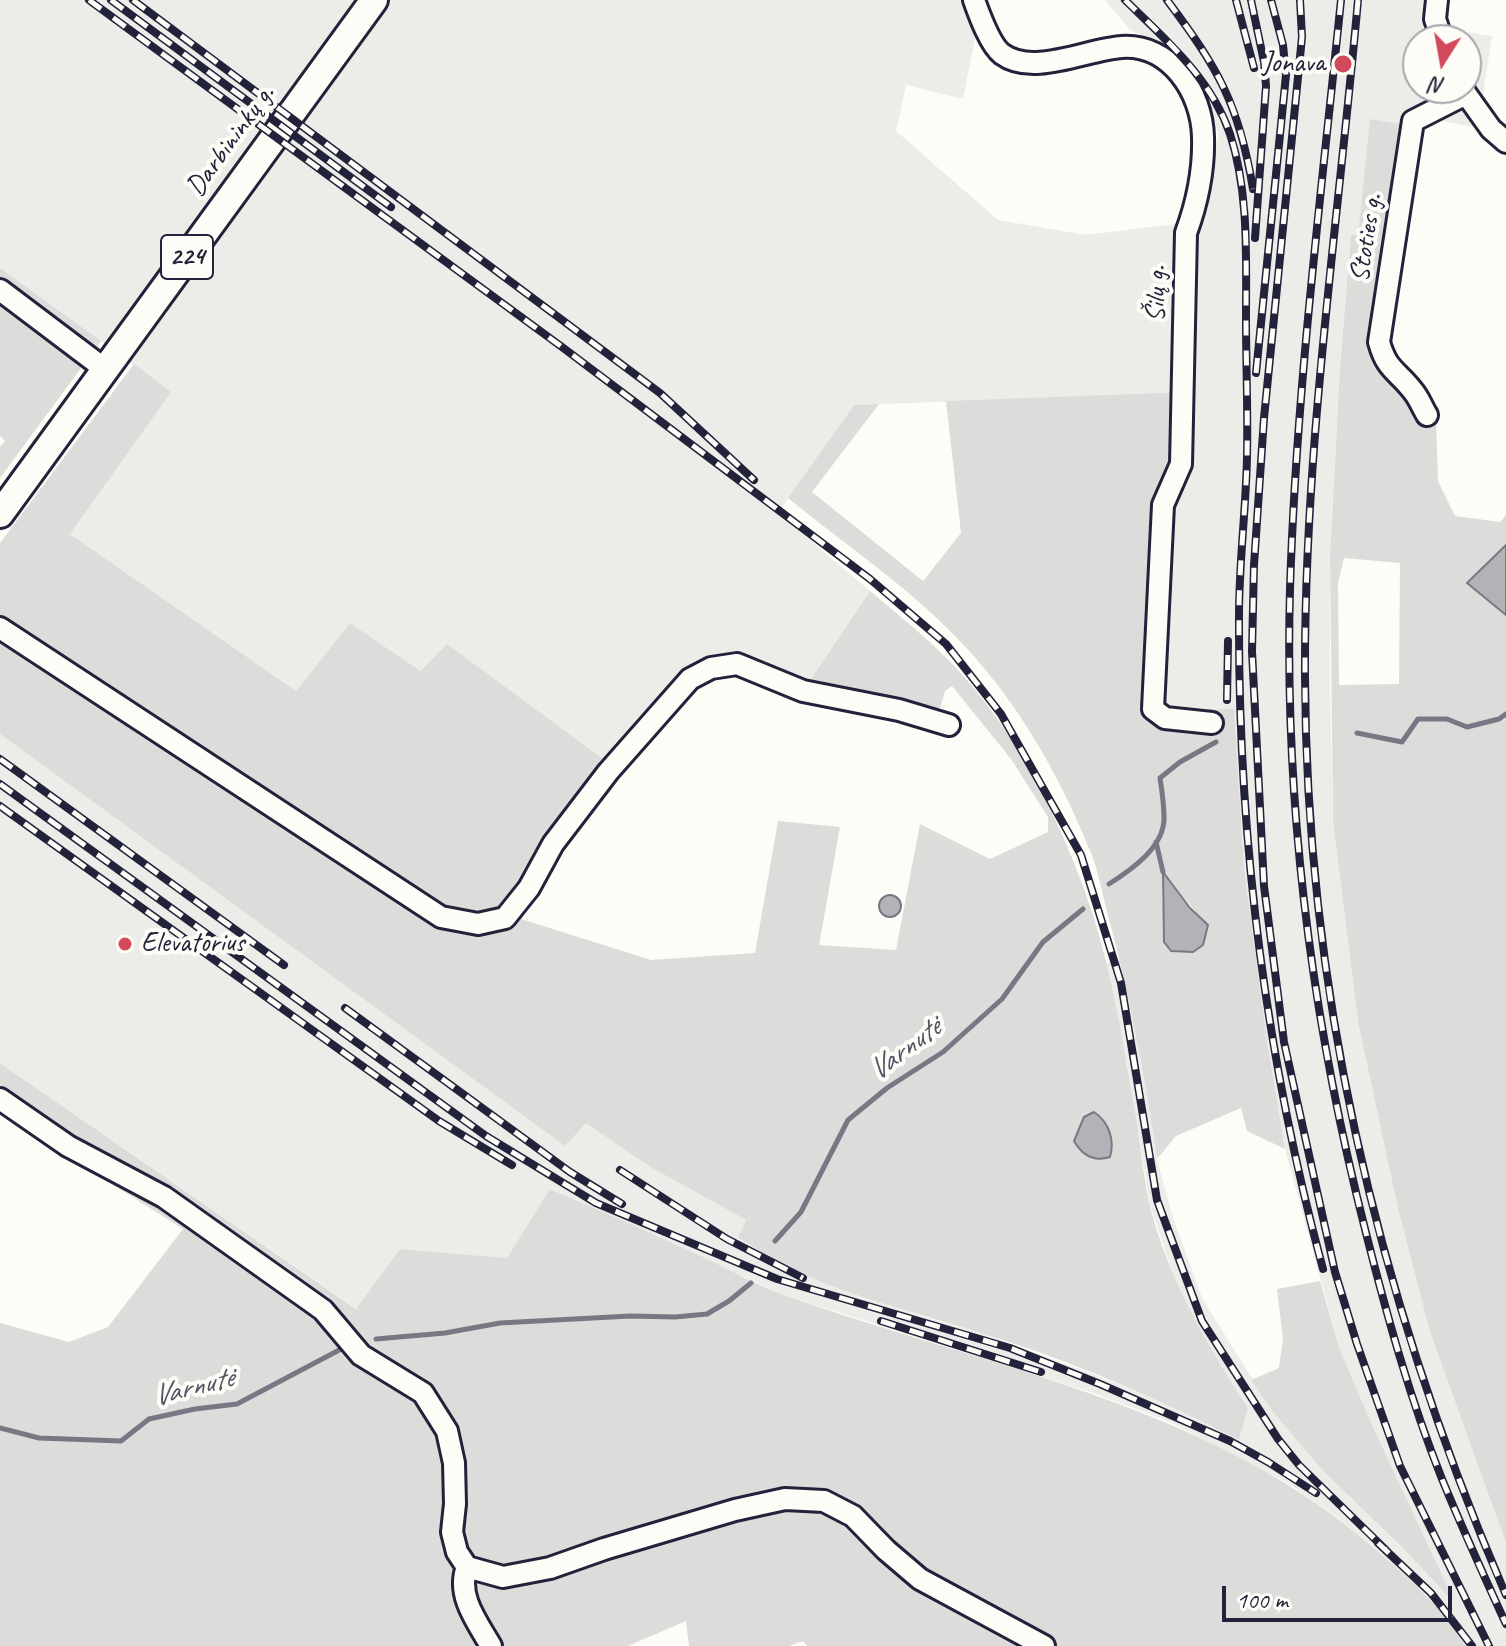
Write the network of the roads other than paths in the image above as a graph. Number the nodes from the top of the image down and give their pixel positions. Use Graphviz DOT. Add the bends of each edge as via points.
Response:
graph roads {
  1 [pos="374,0"];
  2 [pos="974,0"];
  3 [pos="1437,0"];
  4 [pos="1437,24"];
  5 [pos="1442,104"];
  6 [pos="1474,104"];
  7 [pos="1506,142"];
  8 [pos="0,290"];
  9 [pos="106,370"];
  10 [pos="1427,415"];
  11 [pos="0,514"];
  12 [pos="0,628"];
  13 [pos="1212,723"];
  14 [pos="949,725"];
  15 [pos="0,1099"];
  16 [pos="467,1567"];
  17 [pos="491,1646"];
  18 [pos="1044,1646"];
  1 -- 9 [label="main road, Darbininkų g. / 224"];
  2 -- 13 [label="street, Šilų g." via="1001,54 1028,64 1123,47 1152,51 1175,66 1194,97 1203,135 1197,203 1186,233 1181,464 1163,505 1153,709 1165,718"];
  3 -- 4 [label="street"];
  5 -- 10 [label="street, Stoties g." via="1413,121 1379,342 1392,371 1413,390"];
  6 -- 7 [label="street"];
  8 -- 9 [label="street"];
  9 -- 11 [label="main road, Darbininkų g. / 224"];
  12 -- 14 [label="street" via="441,917 478,924 505,918 608,772 690,679 711,668 737,664 803,691"];
  15 -- 16 [label="street" via="68,1146 164,1197 323,1310 361,1355 423,1393 447,1431 454,1463 452,1532"];
  16 -- 17 [label="street" via="462,1580 470,1610"];
  16 -- 18 [label="street" via="503,1577 550,1568 735,1510 785,1499 824,1501 853,1516 920,1579"];
}
